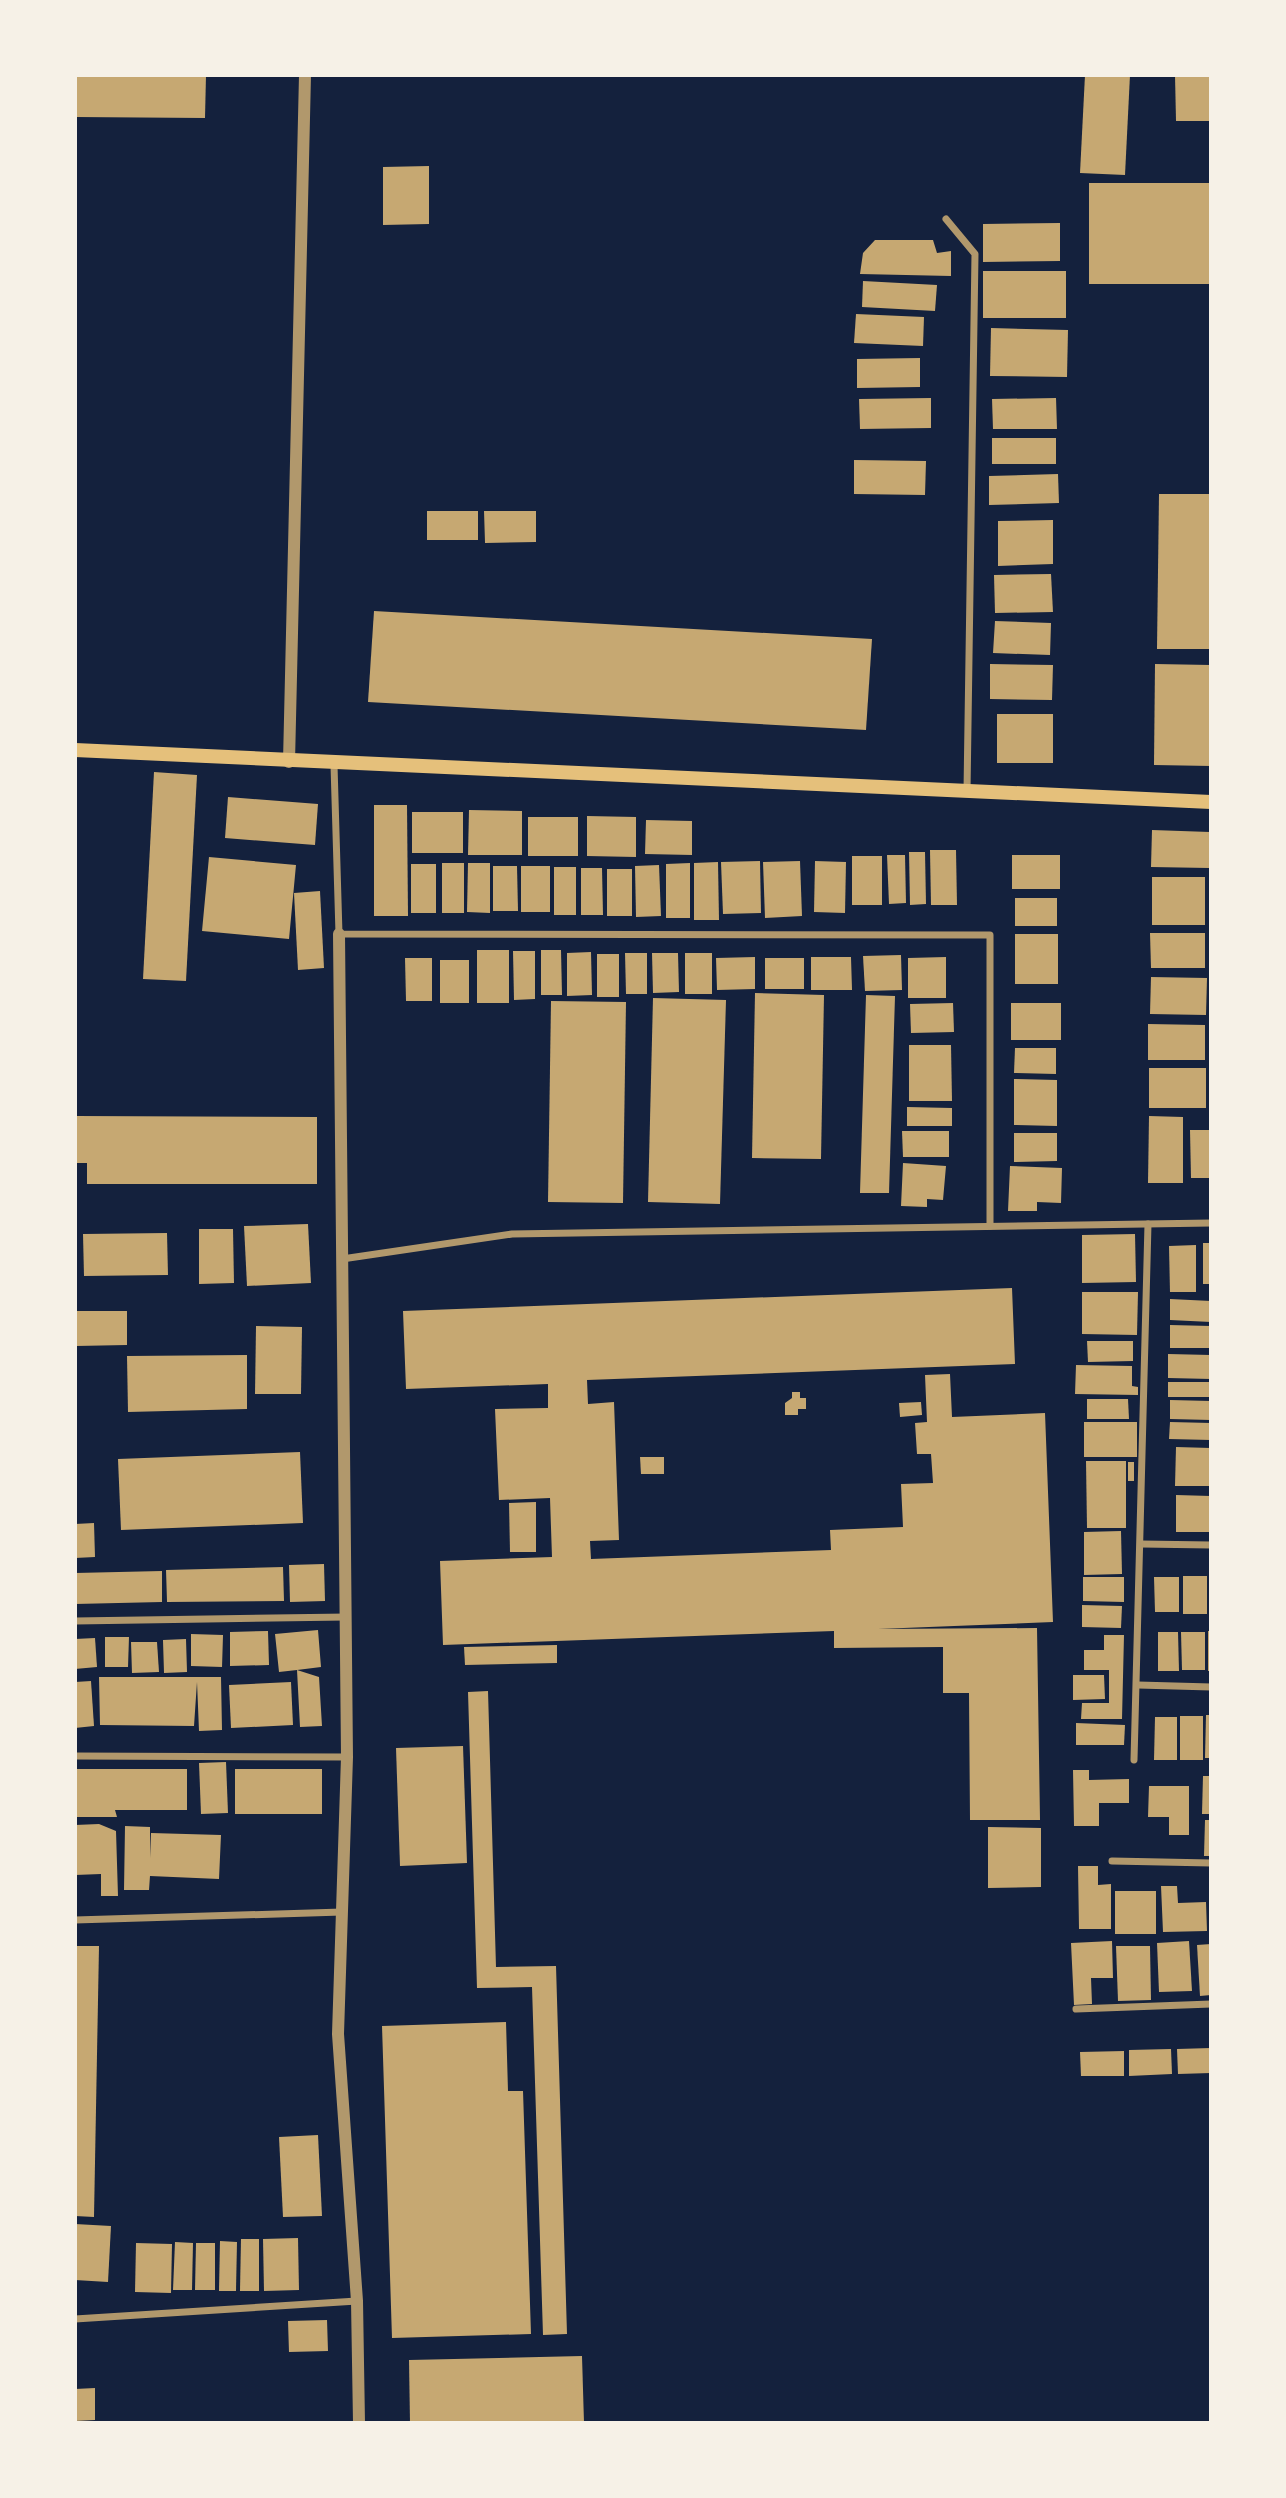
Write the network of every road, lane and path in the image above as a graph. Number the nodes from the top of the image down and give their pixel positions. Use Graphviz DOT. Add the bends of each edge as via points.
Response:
graph roads {
  1 [pos="305,75"];
  2 [pos="946,219"];
  3 [pos="75,750"];
  4 [pos="289,762"];
  5 [pos="334,765"];
  6 [pos="967,791"];
  7 [pos="1211,802"];
  8 [pos="339,934"];
  9 [pos="1211,1223"];
  10 [pos="1148,1224"];
  11 [pos="990,1226"];
  12 [pos="342,1259"];
  13 [pos="1141,1544"];
  14 [pos="1211,1545"];
  15 [pos="347,1617"];
  16 [pos="75,1621"];
  17 [pos="1138,1685"];
  18 [pos="1211,1687"];
  19 [pos="75,1756"];
  20 [pos="347,1757"];
  21 [pos="1134,1760"];
  22 [pos="1112,1860"];
  23 [pos="1211,1863"];
  24 [pos="342,1912"];
  25 [pos="75,1920"];
  26 [pos="1211,2004"];
  27 [pos="1076,2009"];
  28 [pos="357,2301"];
  29 [pos="75,2319"];
  30 [pos="359,2423"];
  1 -- 4 [label="street"];
  2 -- 6 [label="street" via="975,254"];
  3 -- 4 [label="main road"];
  4 -- 5 [label="main road"];
  5 -- 6 [label="main road"];
  5 -- 8 [label="street"];
  6 -- 7 [label="main road"];
  8 -- 11 [label="street" via="990,935"];
  8 -- 12 [label="street"];
  9 -- 10 [label="street"];
  10 -- 11 [label="street"];
  10 -- 13 [label="street"];
  11 -- 12 [label="street" via="512,1234"];
  12 -- 15 [label="street"];
  13 -- 14 [label="street"];
  13 -- 17 [label="street"];
  15 -- 16 [label="street"];
  15 -- 20 [label="street"];
  17 -- 18 [label="street"];
  17 -- 21 [label="street"];
  19 -- 20 [label="street"];
  20 -- 24 [label="street"];
  22 -- 23 [label="street"];
  24 -- 25 [label="street"];
  24 -- 28 [label="street" via="338,2034"];
  26 -- 27 [label="street"];
  28 -- 29 [label="street"];
  28 -- 30 [label="street"];
}
